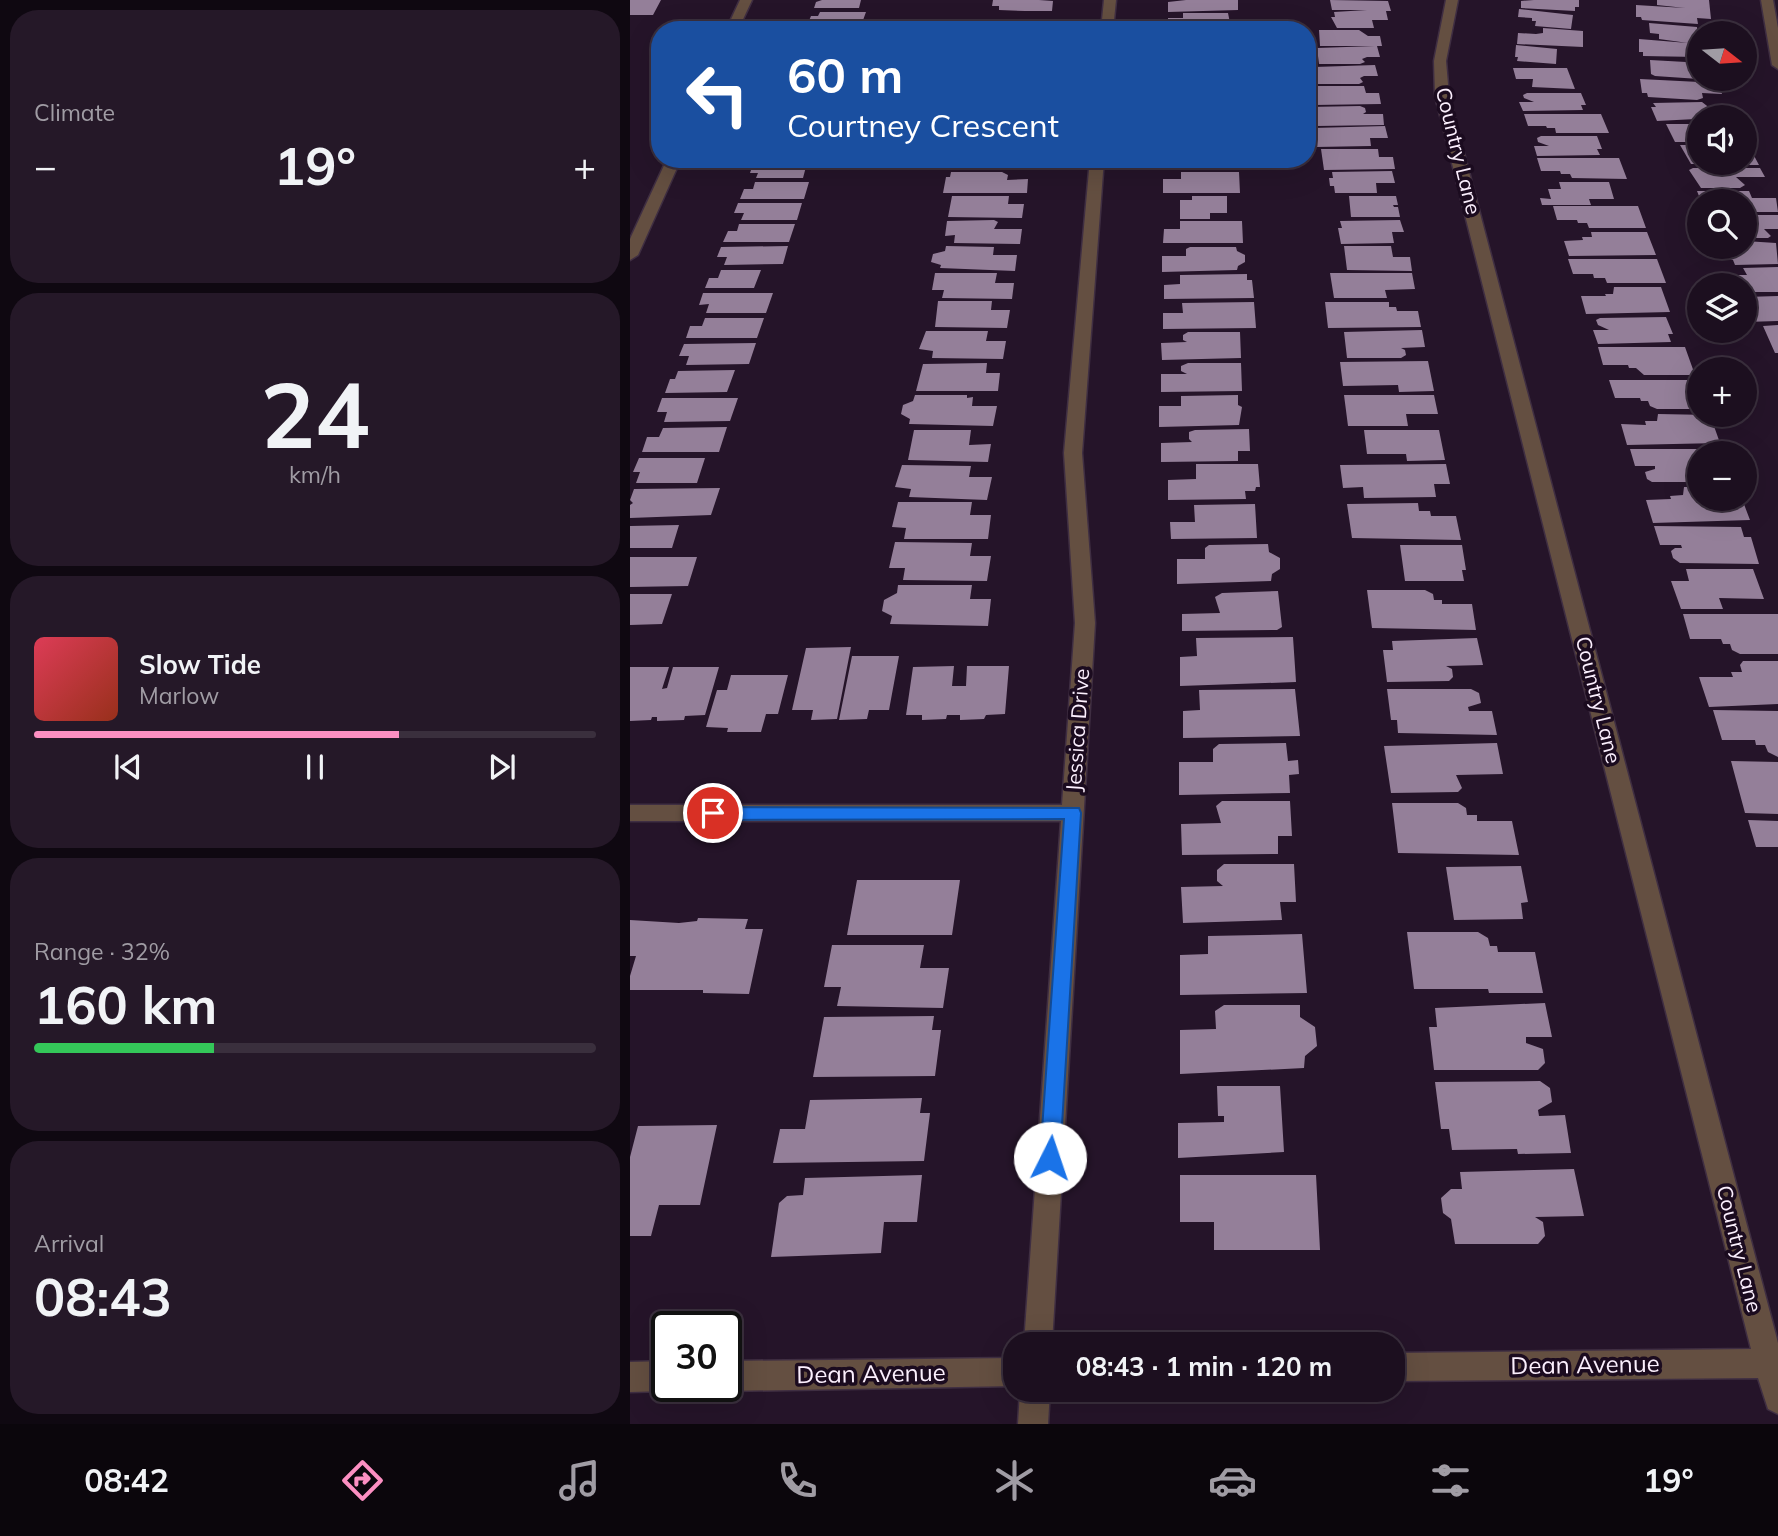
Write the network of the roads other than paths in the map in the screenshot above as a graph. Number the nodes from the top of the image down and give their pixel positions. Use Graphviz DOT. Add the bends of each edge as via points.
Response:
graph roads {
  1 [pos="746,0"];
  2 [pos="1110,0"];
  3 [pos="1452,0"];
  4 [pos="1768,0"];
  5 [pos="736,21"];
  6 [pos="1108,21"];
  7 [pos="1778,65"];
  8 [pos="670,168"];
  9 [pos="1096,168"];
  10 [pos="630,255"];
  11 [pos="630,813"];
  12 [pos="1073,813"];
  13 [pos="1039,1332"];
  14 [pos="1773,1363"];
  15 [pos="1405,1367"];
  16 [pos="1003,1372"];
  17 [pos="651,1376"];
  18 [pos="742,1376"];
  19 [pos="630,1377"];
  20 [pos="1778,1399"];
  21 [pos="1034,1402"];
  22 [pos="1033,1424"];
  1 -- 5 [label="street"];
  2 -- 6 [label="street"];
  3 -- 14 [label="street, Country Lane" via="1440,61 1441,89"];
  4 -- 7 [label="street"];
  8 -- 10 [label="street"];
  9 -- 12 [label="street, Jessica Drive" via="1073,453 1085,623"];
  11 -- 12 [label="street"];
  12 -- 13 [label="street, Jessica Drive"];
  14 -- 15 [label="street, Dean Avenue"];
  14 -- 20 [label="street, Country Lane"];
  16 -- 18 [label="street, Dean Avenue"];
  17 -- 19 [label="street"];
  21 -- 22 [label="street"];
}
